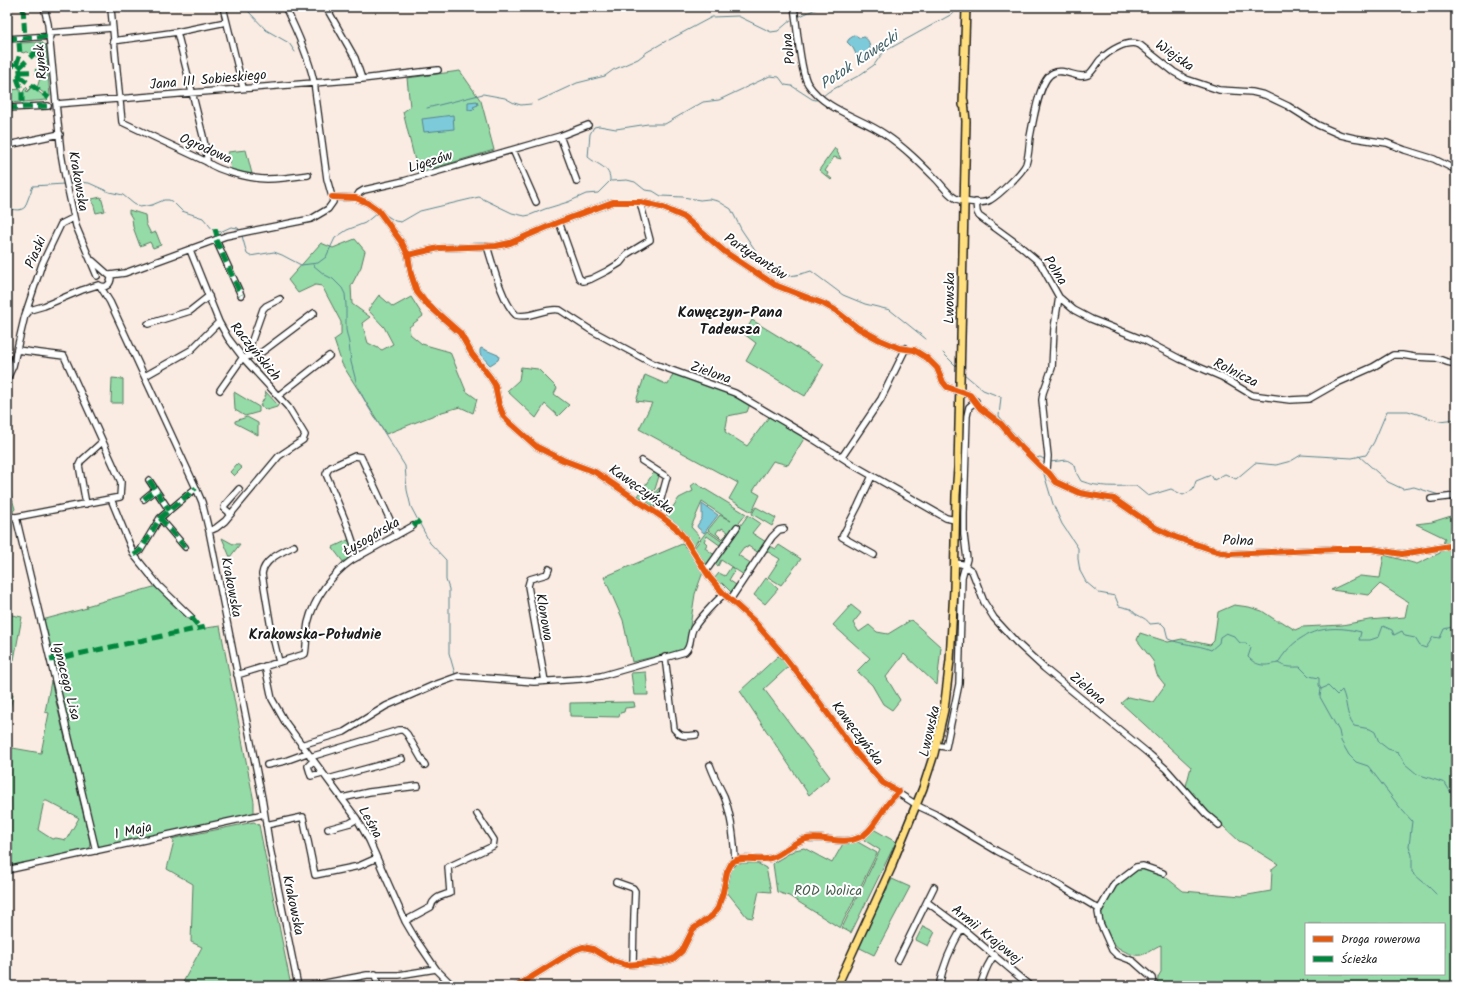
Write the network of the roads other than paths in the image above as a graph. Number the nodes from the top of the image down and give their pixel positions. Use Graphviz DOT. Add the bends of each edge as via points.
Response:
graph roads {
  1 [pos="44,7"];
  2 [pos="117,7"];
  3 [pos="223,7"];
  4 [pos="285,7"];
  5 [pos="326,7"];
  6 [pos="794,7"];
  7 [pos="966,7"];
  8 [pos="226,22"];
  9 [pos="112,28"];
  10 [pos="177,32"];
  11 [pos="50,35"];
  12 [pos="7,39"];
  13 [pos="113,41"];
  14 [pos="438,70"];
  15 [pos="362,79"];
  16 [pos="314,82"];
  17 [pos="243,88"];
  18 [pos="192,92"];
  19 [pos="120,99"];
  20 [pos="56,104"];
  21 [pos="48,106"];
  22 [pos="7,108"];
  23 [pos="588,125"];
  24 [pos="60,134"];
  25 [pos="560,136"];
  26 [pos="7,146"];
  27 [pos="513,150"];
  28 [pos="207,162"];
  29 [pos="1456,170"];
  30 [pos="308,175"];
  31 [pos="577,182"];
  32 [pos="356,198"];
  33 [pos="332,199"];
  34 [pos="962,200"];
  35 [pos="536,202"];
  36 [pos="640,202"];
  37 [pos="976,202"];
  38 [pos="74,218"];
  39 [pos="558,222"];
  40 [pos="216,240"];
  41 [pos="487,246"];
  42 [pos="190,250"];
  43 [pos="408,255"];
  44 [pos="90,258"];
  45 [pos="103,272"];
  46 [pos="125,273"];
  47 [pos="110,275"];
  48 [pos="98,282"];
  49 [pos="110,283"];
  50 [pos="241,295"];
  51 [pos="208,296"];
  52 [pos="1059,297"];
  53 [pos="280,299"];
  54 [pos="110,302"];
  55 [pos="29,303"];
  56 [pos="33,309"];
  57 [pos="314,313"];
  58 [pos="25,315"];
  59 [pos="219,322"];
  60 [pos="148,324"];
  61 [pos="906,348"];
  62 [pos="17,350"];
  63 [pos="250,355"];
  64 [pos="329,356"];
  65 [pos="244,358"];
  66 [pos="1456,364"];
  67 [pos="9,371"];
  68 [pos="144,376"];
  69 [pos="7,378"];
  70 [pos="220,390"];
  71 [pos="958,390"];
  72 [pos="278,396"];
  73 [pos="976,401"];
  74 [pos="102,442"];
  75 [pos="842,458"];
  76 [pos="642,462"];
  77 [pos="1045,465"];
  78 [pos="872,476"];
  79 [pos="149,480"];
  80 [pos="196,488"];
  81 [pos="239,489"];
  82 [pos="155,490"];
  83 [pos="1456,496"];
  84 [pos="144,498"];
  85 [pos="1431,499"];
  86 [pos="111,500"];
  87 [pos="86,504"];
  88 [pos="169,510"];
  89 [pos="657,513"];
  90 [pos="231,514"];
  91 [pos="7,516"];
  92 [pos="16,517"];
  93 [pos="160,518"];
  94 [pos="955,520"];
  95 [pos="413,526"];
  96 [pos="737,527"];
  97 [pos="784,529"];
  98 [pos="209,531"];
  99 [pos="398,535"];
  100 [pos="1456,545"];
  101 [pos="294,546"];
  102 [pos="184,547"];
  103 [pos="874,555"];
  104 [pos="134,556"];
  105 [pos="358,557"];
  106 [pos="955,563"];
  107 [pos="966,566"];
  108 [pos="549,569"];
  109 [pos="706,571"];
  110 [pos="954,589"];
  111 [pos="724,594"];
  112 [pos="730,600"];
  113 [pos="190,617"];
  114 [pos="665,657"];
  115 [pos="279,662"];
  116 [pos="265,666"];
  117 [pos="237,675"];
  118 [pos="545,682"];
  119 [pos="696,735"];
  120 [pos="301,745"];
  121 [pos="940,746"];
  122 [pos="310,757"];
  123 [pos="402,759"];
  124 [pos="267,765"];
  125 [pos="425,765"];
  126 [pos="710,765"];
  127 [pos="322,773"];
  128 [pos="328,779"];
  129 [pos="418,786"];
  130 [pos="899,792"];
  131 [pos="342,798"];
  132 [pos="918,806"];
  133 [pos="264,814"];
  134 [pos="477,814"];
  135 [pos="357,819"];
  136 [pos="266,825"];
  137 [pos="1219,825"];
  138 [pos="328,829"];
  139 [pos="96,851"];
  140 [pos="377,858"];
  141 [pos="735,860"];
  142 [pos="7,870"];
  143 [pos="1163,873"];
  144 [pos="616,882"];
  145 [pos="934,887"];
  146 [pos="927,902"];
  147 [pos="1099,909"];
  148 [pos="405,920"];
  149 [pos="962,928"];
  150 [pos="995,955"];
  151 [pos="898,960"];
  152 [pos="633,964"];
  153 [pos="436,969"];
  154 [pos="375,974"];
  155 [pos="1024,984"];
  156 [pos="298,986"];
  157 [pos="310,986"];
  158 [pos="378,986"];
  159 [pos="453,986"];
  160 [pos="517,986"];
  161 [pos="837,986"];
  162 [pos="939,986"];
  163 [pos="980,986"];
  164 [pos="1030,986"];
  165 [pos="1153,986"];
  1 -- 11 [label="street"];
  2 -- 9 [label="street, Ogrodowa" via="111,9"];
  3 -- 8 [label="street"];
  4 -- 16 [label="street" via="303,46"];
  5 -- 15 [label="street" via="355,58"];
  6 -- 34 [label="street, Polna" via="803,72 807,83 824,100 885,135 915,159 951,195"];
  7 -- 34 [label="main road, Lwowska" via="966,121"];
  8 -- 10 [label="street"];
  8 -- 17 [label="street"];
  9 -- 11 [label="street"];
  9 -- 13 [label="street, Ogrodowa"];
  10 -- 13 [label="street"];
  10 -- 18 [label="street"];
  11 -- 12 [label="street, Rynek"];
  11 -- 20 [label="street, Rynek"];
  13 -- 19 [label="street, Ogrodowa"];
  14 -- 15 [label="street, Jana III Sobieskiego"];
  15 -- 16 [label="street, Jana III Sobieskiego"];
  16 -- 17 [label="street, Jana III Sobieskiego"];
  16 -- 33 [label="street"];
  17 -- 18 [label="street, Jana III Sobieskiego"];
  18 -- 19 [label="street, Jana III Sobieskiego"];
  18 -- 28 [label="street" via="205,142"];
  19 -- 20 [label="street, Jana III Sobieskiego"];
  19 -- 28 [label="street, Ogrodowa" via="122,122"];
  20 -- 24 [label="street, Krakowska"];
  21 -- 22 [label="street"];
  23 -- 25 [label="street, Ligęzów"];
  24 -- 26 [label="street"];
  24 -- 38 [label="street, Krakowska"];
  25 -- 27 [label="street, Ligęzów"];
  25 -- 31 [label="street"];
  27 -- 32 [label="street, Ligęzów" via="398,183 364,190"];
  27 -- 35 [label="street"];
  28 -- 30 [label="street, Ogrodowa" via="230,172 265,179"];
  29 -- 37 [label="street, Wiejska" via="1434,159 1387,143 1335,133 1265,95 1219,90 1186,79 1134,43 1111,51 1088,75 1078,76 1058,71 1048,76 1040,94 1024,168 994,198"];
  32 -- 33 [label="street"];
  32 -- 43 [label="street, Kawęczyńska" via="378,210"];
  33 -- 40 [label="street" via="328,209 312,218"];
  34 -- 37 [label="street, Wiejska"];
  34 -- 71 [label="main road, Lwowska"];
  36 -- 39 [label="street, Partyzantów" via="613,202"];
  36 -- 39 [label="street" via="650,240 627,254 620,263 583,281 579,278"];
  36 -- 61 [label="street, Partyzantów" via="678,213 725,252 775,285 824,304 858,328 899,348"];
  37 -- 52 [label="street, Polna" via="979,216 1040,263"];
  38 -- 44 [label="street, Krakowska" via="79,236"];
  38 -- 55 [label="street, Piaski" via="60,224 42,264"];
  39 -- 41 [label="street, Partyzantów" via="510,243"];
  40 -- 42 [label="street"];
  40 -- 50 [label="street"];
  41 -- 43 [label="street, Partyzantów" via="440,248"];
  41 -- 75 [label="street, Zielona" via="501,286 516,315 526,316 548,310 560,310 590,330 652,363 735,393"];
  42 -- 46 [label="street"];
  42 -- 51 [label="street, Raczyńskich"];
  43 -- 89 [label="street, Kawęczyńska" via="417,292 426,304 460,333 495,385 504,417 537,447 595,472"];
  44 -- 45 [label="street, Krakowska"];
  44 -- 48 [label="street, Krakowska"];
  45 -- 47 [label="street"];
  45 -- 48 [label="street" via="100,273"];
  46 -- 47 [label="street"];
  46 -- 49 [label="street"];
  47 -- 49 [label="street"];
  48 -- 49 [label="street" via="105,287"];
  48 -- 54 [label="street, Krakowska"];
  48 -- 56 [label="street"];
  49 -- 54 [label="street, Krakowska"];
  51 -- 59 [label="street, Raczyńskich"];
  51 -- 60 [label="street" via="190,312"];
  52 -- 66 [label="street, Rolnicza" via="1074,310 1091,319 1144,340 1252,395 1290,400 1309,399 1393,355 1436,358"];
  52 -- 77 [label="street, Polna" via="1052,368 1042,400"];
  53 -- 63 [label="street" via="262,311 251,343"];
  54 -- 68 [label="street, Krakowska"];
  55 -- 56 [label="street"];
  55 -- 58 [label="street, Piaski"];
  56 -- 58 [label="street"];
  57 -- 63 [label="street" via="262,352"];
  58 -- 62 [label="street, Piaski"];
  59 -- 65 [label="street, Raczyńskich"];
  59 -- 68 [label="street" via="191,350"];
  61 -- 71 [label="street, Partyzantów" via="914,350 930,361 937,368 945,384"];
  61 -- 75 [label="street" via="881,399"];
  62 -- 67 [label="street, Piaski"];
  62 -- 74 [label="street" via="64,356"];
  63 -- 65 [label="street"];
  64 -- 72 [label="street"];
  65 -- 70 [label="street"];
  65 -- 72 [label="street, Raczyńskich"];
  67 -- 69 [label="street, Piaski"];
  68 -- 80 [label="street, Krakowska"];
  71 -- 73 [label="street, Partyzantów"];
  71 -- 94 [label="main road, Lwowska"];
  72 -- 90 [label="street, Raczyńskich" via="288,407 304,433 304,438 282,453"];
  73 -- 77 [label="street, Partyzantów" via="980,408 1000,424 1017,443"];
  73 -- 107 [label="street" via="968,410 966,422"];
  74 -- 86 [label="street" via="121,482 120,497"];
  74 -- 87 [label="street" via="79,465"];
  75 -- 78 [label="street, Zielona"];
  76 -- 89 [label="street, Kawęczyńska" via="667,477"];
  77 -- 100 [label="street, Polna" via="1056,482 1072,490 1114,499 1162,531 1184,541 1224,553 1372,549 1402,554"];
  78 -- 94 [label="street, Zielona" via="946,518"];
  78 -- 103 [label="street" via="842,537"];
  79 -- 82 [label="street"];
  80 -- 88 [label="street"];
  80 -- 98 [label="street, Krakowska"];
  81 -- 90 [label="street" via="224,508"];
  82 -- 84 [label="street"];
  82 -- 88 [label="street"];
  83 -- 85 [label="street"];
  86 -- 87 [label="street"];
  86 -- 104 [label="street"];
  87 -- 92 [label="street"];
  88 -- 93 [label="street"];
  89 -- 109 [label="street, Kawęczyńska" via="676,528"];
  90 -- 98 [label="street"];
  91 -- 92 [label="street"];
  92 -- 139 [label="street, Ignacego Lisa"];
  93 -- 102 [label="street"];
  93 -- 104 [label="street" via="140,551"];
  94 -- 106 [label="main road, Lwowska"];
  95 -- 99 [label="street, Łysogórska"];
  96 -- 109 [label="street"];
  97 -- 112 [label="street" via="772,537"];
  98 -- 117 [label="street, Krakowska"];
  99 -- 105 [label="street, Łysogórska"];
  99 -- 105 [label="street" via="361,457 355,456 331,467 326,474"];
  101 -- 115 [label="street" via="268,562 262,574"];
  104 -- 113 [label="street"];
  105 -- 115 [label="street, Łysogórska" via="343,566 314,603 308,625 305,654"];
  106 -- 107 [label="street"];
  106 -- 110 [label="main road, Lwowska"];
  107 -- 121 [label="street" via="962,577 959,684 946,747"];
  107 -- 137 [label="street, Zielona" via="972,572 984,602 994,618 1017,643 1155,759"];
  108 -- 118 [label="street, Klonowa" via="547,574 529,580 528,586"];
  109 -- 111 [label="street, Kawęczyńska"];
  110 -- 121 [label="main road, Lwowska" via="953,672"];
  110 -- 132 [label="main road, Lwowska" via="944,710"];
  111 -- 112 [label="street, Kawęczyńska"];
  111 -- 114 [label="street" via="695,627 690,647"];
  112 -- 130 [label="street, Kawęczyńska" via="771,640 876,777"];
  114 -- 118 [label="street" via="590,678"];
  114 -- 119 [label="street" via="674,729 683,736"];
  115 -- 116 [label="street, Łysogórska"];
  116 -- 117 [label="street, Łysogórska"];
  116 -- 120 [label="street, Leśna" via="272,699"];
  117 -- 133 [label="street, Krakowska"];
  118 -- 120 [label="street" via="459,676 378,710 344,732"];
  120 -- 122 [label="street, Leśna"];
  121 -- 132 [label="main road, Lwowska"];
  122 -- 124 [label="street" via="301,756"];
  122 -- 125 [label="street" via="403,730"];
  122 -- 127 [label="street, Leśna"];
  122 -- 127 [label="street" via="308,766 311,776"];
  123 -- 128 [label="street"];
  126 -- 141 [label="street" via="727,806 733,832"];
  127 -- 128 [label="street, Leśna"];
  128 -- 131 [label="street, Leśna"];
  129 -- 131 [label="street"];
  130 -- 132 [label="street, Kawęczyńska"];
  130 -- 141 [label="street" via="866,833 859,838 842,841 805,839 772,858"];
  131 -- 135 [label="street, Leśna"];
  132 -- 147 [label="street, Kawęczyńska"];
  132 -- 161 [label="main road, Lwowska" via="906,838"];
  133 -- 136 [label="street, Krakowska"];
  133 -- 139 [label="street, 1 Maja"];
  134 -- 148 [label="street" via="494,840 493,846 448,867 450,893 436,898 431,907"];
  135 -- 138 [label="street"];
  135 -- 140 [label="street, Leśna"];
  136 -- 140 [label="street" via="303,817 315,875 359,866"];
  136 -- 156 [label="street, Krakowska"];
  139 -- 142 [label="street, 1 Maja"];
  140 -- 148 [label="street, Leśna"];
  141 -- 152 [label="street" via="726,872 718,908 712,916 694,929 679,954 666,962"];
  143 -- 147 [label="street" via="1143,866 1136,867 1114,884"];
  144 -- 152 [label="street" via="635,891"];
  145 -- 146 [label="street"];
  146 -- 149 [label="street, Armii Krajowej"];
  146 -- 151 [label="street"];
  147 -- 165 [label="street" via="1099,919 1112,950 1133,960 1152,978"];
  148 -- 153 [label="street, Leśna"];
  149 -- 150 [label="street, Armii Krajowej"];
  149 -- 162 [label="street" via="949,953"];
  150 -- 155 [label="street, Armii Krajowej"];
  150 -- 163 [label="street" via="985,970"];
  152 -- 160 [label="street" via="626,965 613,961 593,949 583,947"];
  153 -- 154 [label="street" via="399,975"];
  153 -- 159 [label="street, Leśna"];
  154 -- 157 [label="street"];
  154 -- 158 [label="street"];
  155 -- 164 [label="street, Armii Krajowej"];
}
